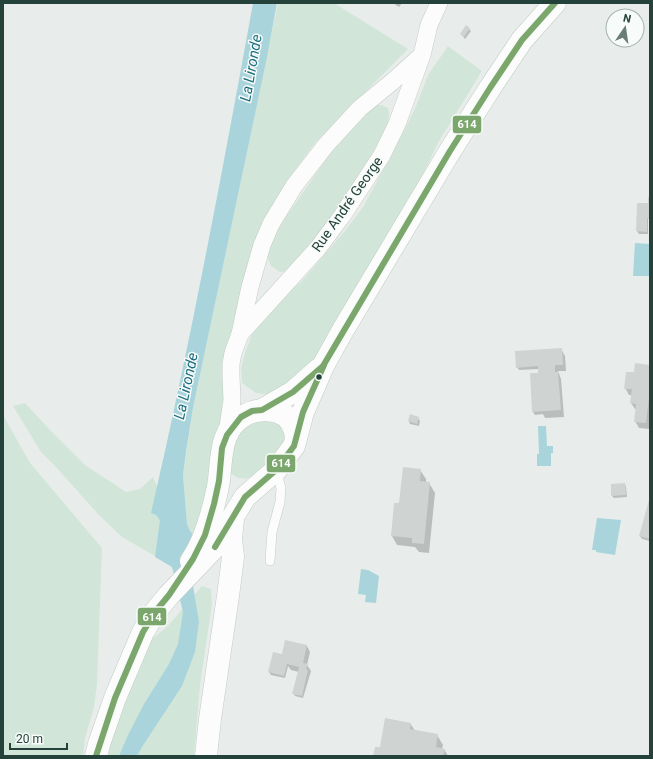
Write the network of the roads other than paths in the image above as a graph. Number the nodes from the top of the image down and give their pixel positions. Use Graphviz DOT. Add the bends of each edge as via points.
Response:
graph roads {
  1 [pos="439,3"];
  2 [pos="555,3"];
  3 [pos="422,55"];
  4 [pos="240,334"];
  5 [pos="323,366"];
  6 [pos="231,386"];
  7 [pos="257,410"];
  8 [pos="227,435"];
  9 [pos="296,438"];
  10 [pos="220,470"];
  11 [pos="270,476"];
  12 [pos="214,504"];
  13 [pos="234,516"];
  14 [pos="214,548"];
  15 [pos="195,562"];
  16 [pos="270,562"];
  17 [pos="228,596"];
  18 [pos="96,756"];
  19 [pos="206,756"];
  1 -- 3 [label="street, Rue André George" via="429,26"];
  2 -- 5 [label="street" via="522,40 490,88"];
  3 -- 4 [label="street, Rue André George" via="397,124 382,155 318,248"];
  3 -- 4 [label="street, Rue André George" via="360,108 326,145 294,186 271,224 262,245"];
  4 -- 6 [label="street, Rue André George" via="233,353"];
  5 -- 7 [label="street" via="293,392"];
  5 -- 9 [label="street" via="303,412"];
  6 -- 7 [label="street" via="245,404"];
  6 -- 8 [label="street, Rue André George" via="232,400"];
  7 -- 8 [label="street" via="241,417"];
  7 -- 9 [label="street" via="280,412 286,416 291,421"];
  8 -- 10 [label="street" via="222,448"];
  9 -- 11 [label="street" via="294,446"];
  10 -- 11 [label="street" via="225,479 237,486 247,487"];
  10 -- 12 [label="street"];
  11 -- 13 [label="street" via="245,497"];
  11 -- 16 [label="lane" via="281,488 272,532"];
  12 -- 14 [label="street"];
  12 -- 15 [label="street"];
  13 -- 14 [label="street"];
  13 -- 17 [label="street" via="231,533 233,557"];
  14 -- 15 [label="street"];
  14 -- 17 [label="street" via="224,571"];
  15 -- 18 [label="street" via="143,632 107,718"];
  17 -- 19 [label="street"];
}
